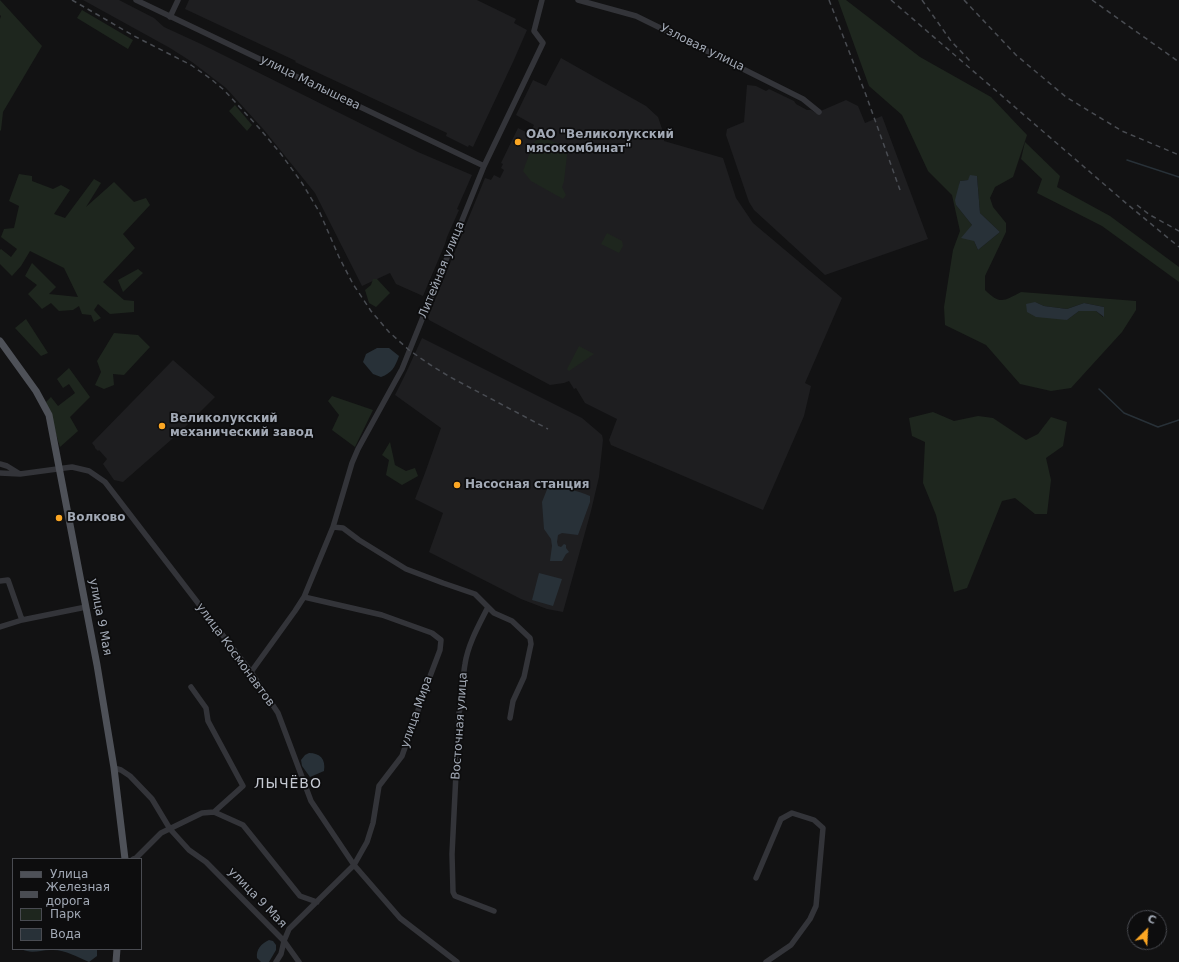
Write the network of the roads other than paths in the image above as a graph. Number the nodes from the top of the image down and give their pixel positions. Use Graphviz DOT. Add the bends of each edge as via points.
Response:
graph roads {
  1 [pos="136,0"];
  2 [pos="178,0"];
  3 [pos="542,0"];
  4 [pos="578,0"];
  5 [pos="170,17"];
  6 [pos="819,112"];
  7 [pos="484,166"];
  8 [pos="0,341"];
  9 [pos="0,464"];
  10 [pos="60,469"];
  11 [pos="0,473"];
  12 [pos="20,474"];
  13 [pos="333,527"];
  14 [pos="0,581"];
  15 [pos="304,596"];
  16 [pos="86,606"];
  17 [pos="488,607"];
  18 [pos="22,620"];
  19 [pos="0,627"];
  20 [pos="251,672"];
  21 [pos="191,687"];
  22 [pos="510,718"];
  23 [pos="114,768"];
  24 [pos="214,812"];
  25 [pos="170,829"];
  26 [pos="125,858"];
  27 [pos="136,858"];
  28 [pos="354,865"];
  29 [pos="756,878"];
  30 [pos="317,902"];
  31 [pos="494,911"];
  32 [pos="284,941"];
  33 [pos="117,950"];
  34 [pos="116,962"];
  35 [pos="276,962"];
  36 [pos="299,962"];
  37 [pos="457,962"];
  38 [pos="766,962"];
  1 -- 5 [label="street, улица Малышева"];
  2 -- 5 [label="street"];
  3 -- 7 [label="street, Литейная улица" via="534,31 543,43"];
  4 -- 6 [label="street, Узловая улица" via="636,16 803,99"];
  5 -- 7 [label="street, улица Малышева"];
  7 -- 13 [label="street, Литейная улица" via="402,369 352,463"];
  8 -- 10 [label="main road, улица 9 Мая" via="36,391 49,415"];
  9 -- 12 [label="street"];
  10 -- 12 [label="street, улица Космонавтов"];
  10 -- 16 [label="main road, улица 9 Мая"];
  10 -- 20 [label="street, улица Космонавтов" via="72,467 89,471 104,482"];
  11 -- 12 [label="street"];
  13 -- 15 [label="street, Литейная улица"];
  13 -- 17 [label="street" via="343,528 406,569 475,594"];
  14 -- 18 [label="street" via="8,580"];
  15 -- 20 [label="street, Литейная улица"];
  15 -- 28 [label="street, улица Мира" via="382,615 432,633 441,640 440,650 402,756 379,786 371,830"];
  16 -- 18 [label="street"];
  16 -- 23 [label="main road, улица 9 Мая"];
  17 -- 22 [label="street" via="494,613 512,621 531,640 524,677 513,701"];
  17 -- 31 [label="street, Восточная улица" via="465,664 459,713 452,854 455,896"];
  18 -- 19 [label="street"];
  20 -- 28 [label="street, улица Космонавтов" via="278,713 311,801"];
  21 -- 24 [label="street" via="206,708 208,721 243,786"];
  23 -- 25 [label="street, улица 9 Мая" via="130,776 152,799"];
  23 -- 26 [label="main road, улица 9 Мая"];
  24 -- 25 [label="street" via="202,813"];
  24 -- 30 [label="street" via="243,825 300,896"];
  25 -- 27 [label="street" via="161,834"];
  25 -- 32 [label="street, улица 9 Мая"];
  28 -- 30 [label="street, улица Мира"];
  28 -- 37 [label="street, улица Космонавтов" via="400,918"];
  29 -- 38 [label="street" via="781,819 792,813 814,820 823,828 816,906 791,945"];
  30 -- 32 [label="street, улица Мира" via="289,929"];
  32 -- 35 [label="street, улица Мира"];
  32 -- 36 [label="street, улица 9 Мая"];
  33 -- 34 [label="main road"];
}
